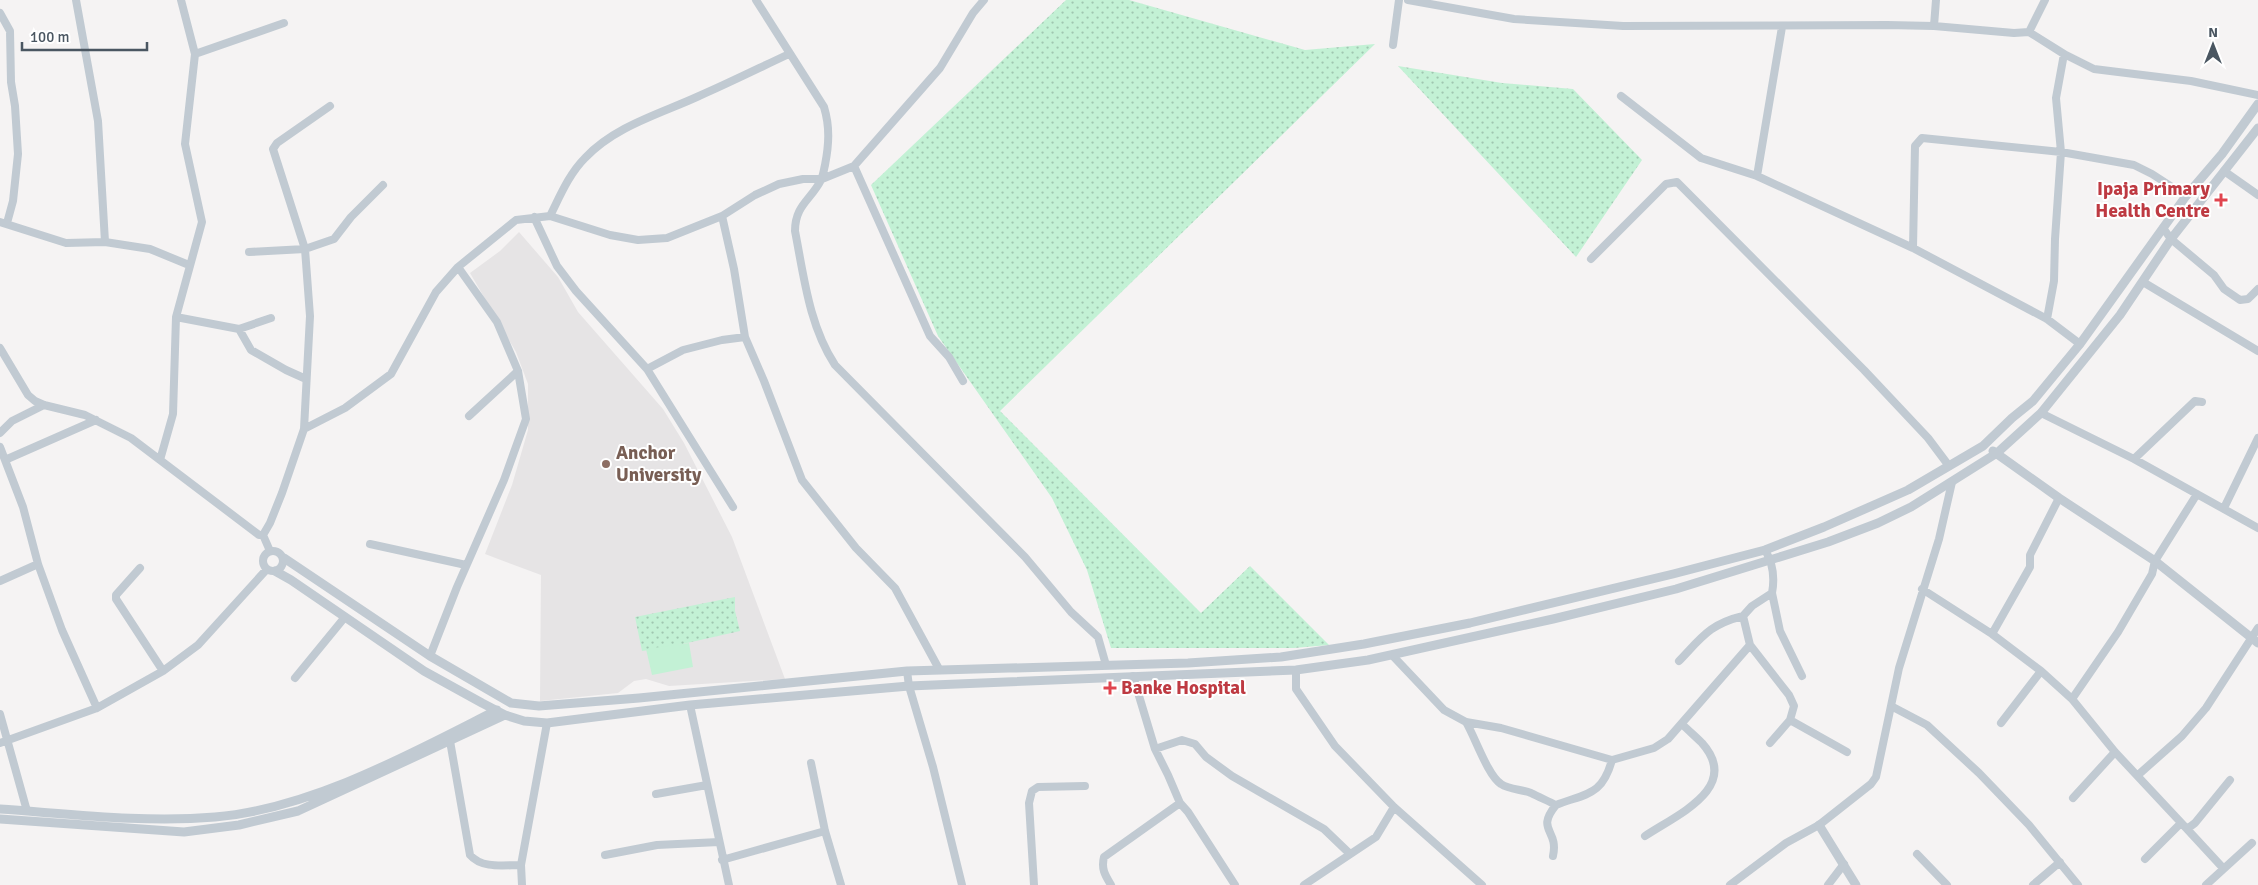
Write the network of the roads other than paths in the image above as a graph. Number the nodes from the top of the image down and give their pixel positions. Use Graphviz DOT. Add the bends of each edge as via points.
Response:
graph roads {
  1 [pos="76,0"];
  2 [pos="181,0"];
  3 [pos="756,0"];
  4 [pos="984,0"];
  5 [pos="1399,0"];
  6 [pos="1408,0"];
  7 [pos="1936,0"];
  8 [pos="2045,0"];
  9 [pos="0,13"];
  10 [pos="284,23"];
  11 [pos="1934,26"];
  12 [pos="1782,27"];
  13 [pos="2029,32"];
  14 [pos="1393,45"];
  15 [pos="195,54"];
  16 [pos="789,54"];
  17 [pos="2064,54"];
  18 [pos="2258,95"];
  19 [pos="1621,96"];
  20 [pos="2258,104"];
  21 [pos="330,106"];
  22 [pos="2258,128"];
  23 [pos="2061,152"];
  24 [pos="2222,154"];
  25 [pos="854,166"];
  26 [pos="2227,168"];
  27 [pos="1757,176"];
  28 [pos="822,179"];
  29 [pos="383,185"];
  30 [pos="2258,195"];
  31 [pos="2186,196"];
  32 [pos="550,216"];
  33 [pos="722,216"];
  34 [pos="534,217"];
  35 [pos="3,222"];
  36 [pos="2163,228"];
  37 [pos="2171,239"];
  38 [pos="105,242"];
  39 [pos="1914,248"];
  40 [pos="305,249"];
  41 [pos="249,252"];
  42 [pos="1591,259"];
  43 [pos="189,265"];
  44 [pos="458,266"];
  45 [pos="2143,282"];
  46 [pos="2258,289"];
  47 [pos="176,317"];
  48 [pos="271,318"];
  49 [pos="2047,319"];
  50 [pos="239,329"];
  51 [pos="745,337"];
  52 [pos="2080,344"];
  53 [pos="0,348"];
  54 [pos="2258,351"];
  55 [pos="647,369"];
  56 [pos="518,371"];
  57 [pos="306,378"];
  58 [pos="963,381"];
  59 [pos="2202,402"];
  60 [pos="44,405"];
  61 [pos="2041,413"];
  62 [pos="470,416"];
  63 [pos="96,420"];
  64 [pos="304,429"];
  65 [pos="0,433"];
  66 [pos="2258,438"];
  67 [pos="1983,446"];
  68 [pos="0,447"];
  69 [pos="1997,453"];
  70 [pos="2134,459"];
  71 [pos="4,460"];
  72 [pos="160,460"];
  73 [pos="1949,466"];
  74 [pos="1952,482"];
  75 [pos="2197,494"];
  76 [pos="2059,498"];
  77 [pos="733,507"];
  78 [pos="2224,508"];
  79 [pos="2258,528"];
  80 [pos="262,534"];
  81 [pos="370,544"];
  82 [pos="1765,550"];
  83 [pos="270,551"];
  84 [pos="284,558"];
  85 [pos="1771,560"];
  86 [pos="2155,561"];
  87 [pos="38,564"];
  88 [pos="466,565"];
  89 [pos="140,568"];
  90 [pos="271,570"];
  91 [pos="0,581"];
  92 [pos="1922,589"];
  93 [pos="1772,593"];
  94 [pos="345,616"];
  95 [pos="1744,616"];
  96 [pos="2258,628"];
  97 [pos="1992,634"];
  98 [pos="2255,641"];
  99 [pos="1750,645"];
  100 [pos="1392,655"];
  101 [pos="430,656"];
  102 [pos="1678,661"];
  103 [pos="1106,665"];
  104 [pos="939,670"];
  105 [pos="1296,670"];
  106 [pos="163,671"];
  107 [pos="907,671"];
  108 [pos="2041,671"];
  109 [pos="1132,676"];
  110 [pos="1802,676"];
  111 [pos="295,678"];
  112 [pos="908,686"];
  113 [pos="2072,698"];
  114 [pos="690,706"];
  115 [pos="1891,706"];
  116 [pos="97,708"];
  117 [pos="497,710"];
  118 [pos="0,714"];
  119 [pos="505,715"];
  120 [pos="1790,720"];
  121 [pos="1466,722"];
  122 [pos="547,723"];
  123 [pos="2001,723"];
  124 [pos="1682,725"];
  125 [pos="450,741"];
  126 [pos="9,742"];
  127 [pos="0,743"];
  128 [pos="1770,743"];
  129 [pos="1154,749"];
  130 [pos="1847,752"];
  131 [pos="2115,752"];
  132 [pos="1612,760"];
  133 [pos="811,763"];
  134 [pos="2138,775"];
  135 [pos="2230,780"];
  136 [pos="707,784"];
  137 [pos="1084,786"];
  138 [pos="656,794"];
  139 [pos="2073,798"];
  140 [pos="1180,804"];
  141 [pos="1556,805"];
  142 [pos="1394,807"];
  143 [pos="0,809"];
  144 [pos="27,811"];
  145 [pos="0,819"];
  146 [pos="1819,824"];
  147 [pos="2180,824"];
  148 [pos="2187,830"];
  149 [pos="825,831"];
  150 [pos="1645,836"];
  151 [pos="719,842"];
  152 [pos="2252,843"];
  153 [pos="1349,853"];
  154 [pos="1917,854"];
  155 [pos="605,855"];
  156 [pos="1553,856"];
  157 [pos="2145,859"];
  158 [pos="722,860"];
  159 [pos="2060,862"];
  160 [pos="1844,864"];
  161 [pos="521,866"];
  162 [pos="2223,868"];
  163 [pos="522,885"];
  164 [pos="729,885"];
  165 [pos="841,885"];
  166 [pos="962,885"];
  167 [pos="1034,885"];
  168 [pos="1112,885"];
  169 [pos="1235,885"];
  170 [pos="1304,885"];
  171 [pos="1482,885"];
  172 [pos="1730,885"];
  173 [pos="1828,885"];
  174 [pos="1856,885"];
  175 [pos="1947,885"];
  176 [pos="2033,885"];
  177 [pos="2078,885"];
  178 [pos="2206,885"];
  1 -- 38 [label="street" via="98,121"];
  2 -- 15 [label="street"];
  3 -- 16 [label="street"];
  4 -- 25 [label="street" via="940,68"];
  5 -- 14 [label="street"];
  6 -- 12 [label="street" via="1514,19 1558,23"];
  7 -- 11 [label="street"];
  8 -- 13 [label="street"];
  9 -- 35 [label="street" via="10,31 18,154 13,201"];
  10 -- 15 [label="street"];
  11 -- 12 [label="street"];
  11 -- 13 [label="street"];
  12 -- 27 [label="street"];
  13 -- 17 [label="street"];
  15 -- 43 [label="street" via="185,144 202,222"];
  16 -- 28 [label="street" via="824,107 829,122"];
  16 -- 32 [label="street" via="629,126 606,140 585,158 568,180"];
  17 -- 18 [label="street" via="2094,69 2191,81"];
  17 -- 23 [label="street" via="2056,98"];
  19 -- 27 [label="street" via="1701,158"];
  20 -- 24 [label="street"];
  21 -- 40 [label="street" via="273,149"];
  22 -- 26 [label="street"];
  23 -- 31 [label="street" via="2134,165"];
  23 -- 39 [label="street" via="1922,138 1915,146"];
  23 -- 49 [label="street" via="2054,281"];
  24 -- 26 [label="street"];
  24 -- 31 [label="street"];
  25 -- 28 [label="street"];
  25 -- 58 [label="street" via="930,336 950,357"];
  26 -- 30 [label="street"];
  26 -- 37 [label="street"];
  27 -- 39 [label="street"];
  28 -- 33 [label="street" via="779,184"];
  28 -- 103 [label="street" via="802,204 795,231 812,315 828,354 835,365 1098,637"];
  29 -- 40 [label="street" via="334,239"];
  31 -- 36 [label="street"];
  32 -- 33 [label="street" via="610,235 638,240 666,238"];
  32 -- 34 [label="street"];
  33 -- 51 [label="street"];
  34 -- 44 [label="street" via="516,220"];
  34 -- 55 [label="street" via="557,266"];
  35 -- 38 [label="street" via="66,243"];
  36 -- 37 [label="street"];
  36 -- 52 [label="street"];
  37 -- 45 [label="street"];
  37 -- 46 [label="street" via="2240,300 2248,299"];
  38 -- 43 [label="street" via="150,249"];
  39 -- 49 [label="street"];
  40 -- 41 [label="street"];
  40 -- 57 [label="street" via="310,316"];
  42 -- 73 [label="street" via="1666,184 1677,182 1864,370 1928,438"];
  43 -- 47 [label="street"];
  44 -- 56 [label="street" via="497,322"];
  44 -- 64 [label="street" via="436,292 392,374 345,408"];
  45 -- 54 [label="street"];
  45 -- 61 [label="street"];
  47 -- 50 [label="street"];
  47 -- 72 [label="street" via="173,414"];
  48 -- 50 [label="street"];
  49 -- 52 [label="street"];
  50 -- 57 [label="street" via="251,350"];
  51 -- 55 [label="street" via="683,350"];
  51 -- 104 [label="street" via="802,480 856,548 895,588"];
  52 -- 67 [label="street" via="2033,401"];
  53 -- 60 [label="street" via="28,395"];
  55 -- 77 [label="street"];
  56 -- 62 [label="street"];
  56 -- 88 [label="street" via="526,412 525,426"];
  57 -- 64 [label="street"];
  59 -- 70 [label="street" via="2195,401 2185,408"];
  60 -- 63 [label="street"];
  60 -- 65 [label="street" via="12,421"];
  61 -- 69 [label="street"];
  61 -- 70 [label="street"];
  63 -- 71 [label="street"];
  63 -- 72 [label="street" via="131,438"];
  64 -- 80 [label="street" via="282,493"];
  66 -- 78 [label="street"];
  67 -- 69 [label="street"];
  67 -- 73 [label="street"];
  68 -- 71 [label="street"];
  69 -- 74 [label="street"];
  69 -- 76 [label="street"];
  70 -- 75 [label="street"];
  71 -- 87 [label="street" via="24,507"];
  72 -- 80 [label="street"];
  73 -- 82 [label="street" via="1873,507"];
  74 -- 85 [label="street" via="1878,523"];
  74 -- 92 [label="street" via="1939,539"];
  75 -- 78 [label="street"];
  75 -- 86 [label="street"];
  76 -- 86 [label="street"];
  76 -- 97 [label="street" via="2030,555 2030,567"];
  78 -- 79 [label="street"];
  80 -- 83 [label="street"];
  81 -- 88 [label="street"];
  82 -- 85 [label="street"];
  82 -- 103 [label="street" via="1479,621 1364,644 1280,657"];
  83 -- 84 [label="street" via="280,553"];
  83 -- 90 [label="street" via="263,559"];
  84 -- 90 [label="street" via="281,567"];
  84 -- 101 [label="street"];
  85 -- 93 [label="street"];
  85 -- 100 [label="street" via="1676,589"];
  86 -- 98 [label="street"];
  86 -- 113 [label="street" via="2152,574 2118,632"];
  87 -- 91 [label="street"];
  87 -- 116 [label="street" via="62,630"];
  88 -- 101 [label="street"];
  89 -- 106 [label="street" via="116,599"];
  90 -- 94 [label="street"];
  90 -- 106 [label="street" via="198,645"];
  92 -- 97 [label="street"];
  92 -- 115 [label="street"];
  93 -- 95 [label="street" via="1752,606"];
  93 -- 110 [label="street" via="1780,631"];
  94 -- 111 [label="street"];
  94 -- 117 [label="street" via="424,671"];
  95 -- 99 [label="street"];
  95 -- 102 [label="street" via="1724,620 1713,627"];
  96 -- 98 [label="street"];
  97 -- 108 [label="street"];
  98 -- 134 [label="street" via="2182,736"];
  99 -- 120 [label="street" via="1789,695 1794,706"];
  99 -- 124 [label="street"];
  100 -- 105 [label="street"];
  100 -- 121 [label="street" via="1444,710"];
  101 -- 107 [label="street" via="511,703 539,706"];
  103 -- 104 [label="street"];
  104 -- 107 [label="street"];
  105 -- 109 [label="street"];
  105 -- 142 [label="street" via="1296,689 1335,746"];
  106 -- 116 [label="street"];
  107 -- 112 [label="street"];
  108 -- 113 [label="street"];
  108 -- 123 [label="street"];
  109 -- 112 [label="street"];
  109 -- 129 [label="street"];
  112 -- 114 [label="street"];
  112 -- 166 [label="street" via="933,767"];
  113 -- 131 [label="street"];
  114 -- 122 [label="street"];
  114 -- 136 [label="street"];
  115 -- 146 [label="street" via="1876,776 1871,784"];
  115 -- 159 [label="street" via="1927,725 2029,825"];
  116 -- 126 [label="street"];
  117 -- 119 [label="street"];
  117 -- 144 [label="street" via="350,780 294,801 237,814 103,817"];
  118 -- 126 [label="street"];
  119 -- 122 [label="street"];
  119 -- 125 [label="street"];
  120 -- 128 [label="street"];
  120 -- 130 [label="street"];
  121 -- 132 [label="street" via="1501,728"];
  121 -- 141 [label="street" via="1499,784"];
  122 -- 161 [label="street"];
  124 -- 132 [label="street" via="1668,740 1654,748"];
  124 -- 150 [label="street" via="1703,745 1714,766 1713,783 1703,798"];
  125 -- 145 [label="street" via="298,811 239,826 184,832"];
  125 -- 161 [label="street" via="470,855 474,860 492,865"];
  126 -- 127 [label="street"];
  126 -- 144 [label="street"];
  129 -- 140 [label="street"];
  129 -- 153 [label="street" via="1182,740 1195,744 1206,758 1232,776 1324,829"];
  131 -- 134 [label="street"];
  131 -- 139 [label="street"];
  132 -- 141 [label="street" via="1598,789"];
  133 -- 149 [label="street"];
  134 -- 147 [label="street"];
  135 -- 148 [label="street"];
  136 -- 138 [label="street"];
  136 -- 151 [label="street"];
  137 -- 167 [label="street" via="1038,787 1032,791 1029,804"];
  140 -- 168 [label="street" via="1104,857 1102,866"];
  140 -- 169 [label="street"];
  141 -- 156 [label="street" via="1546,822 1555,845"];
  142 -- 153 [label="street" via="1376,836"];
  142 -- 171 [label="street"];
  143 -- 144 [label="street"];
  146 -- 160 [label="street"];
  146 -- 172 [label="street"];
  147 -- 148 [label="street"];
  147 -- 157 [label="street"];
  148 -- 162 [label="street"];
  149 -- 158 [label="street"];
  149 -- 165 [label="street"];
  151 -- 155 [label="street" via="657,845"];
  151 -- 158 [label="street"];
  152 -- 162 [label="street"];
  153 -- 170 [label="street"];
  154 -- 175 [label="street"];
  158 -- 164 [label="street"];
  159 -- 176 [label="street"];
  159 -- 177 [label="street"];
  160 -- 173 [label="street"];
  160 -- 174 [label="street"];
  161 -- 163 [label="street"];
  162 -- 178 [label="street"];
}
